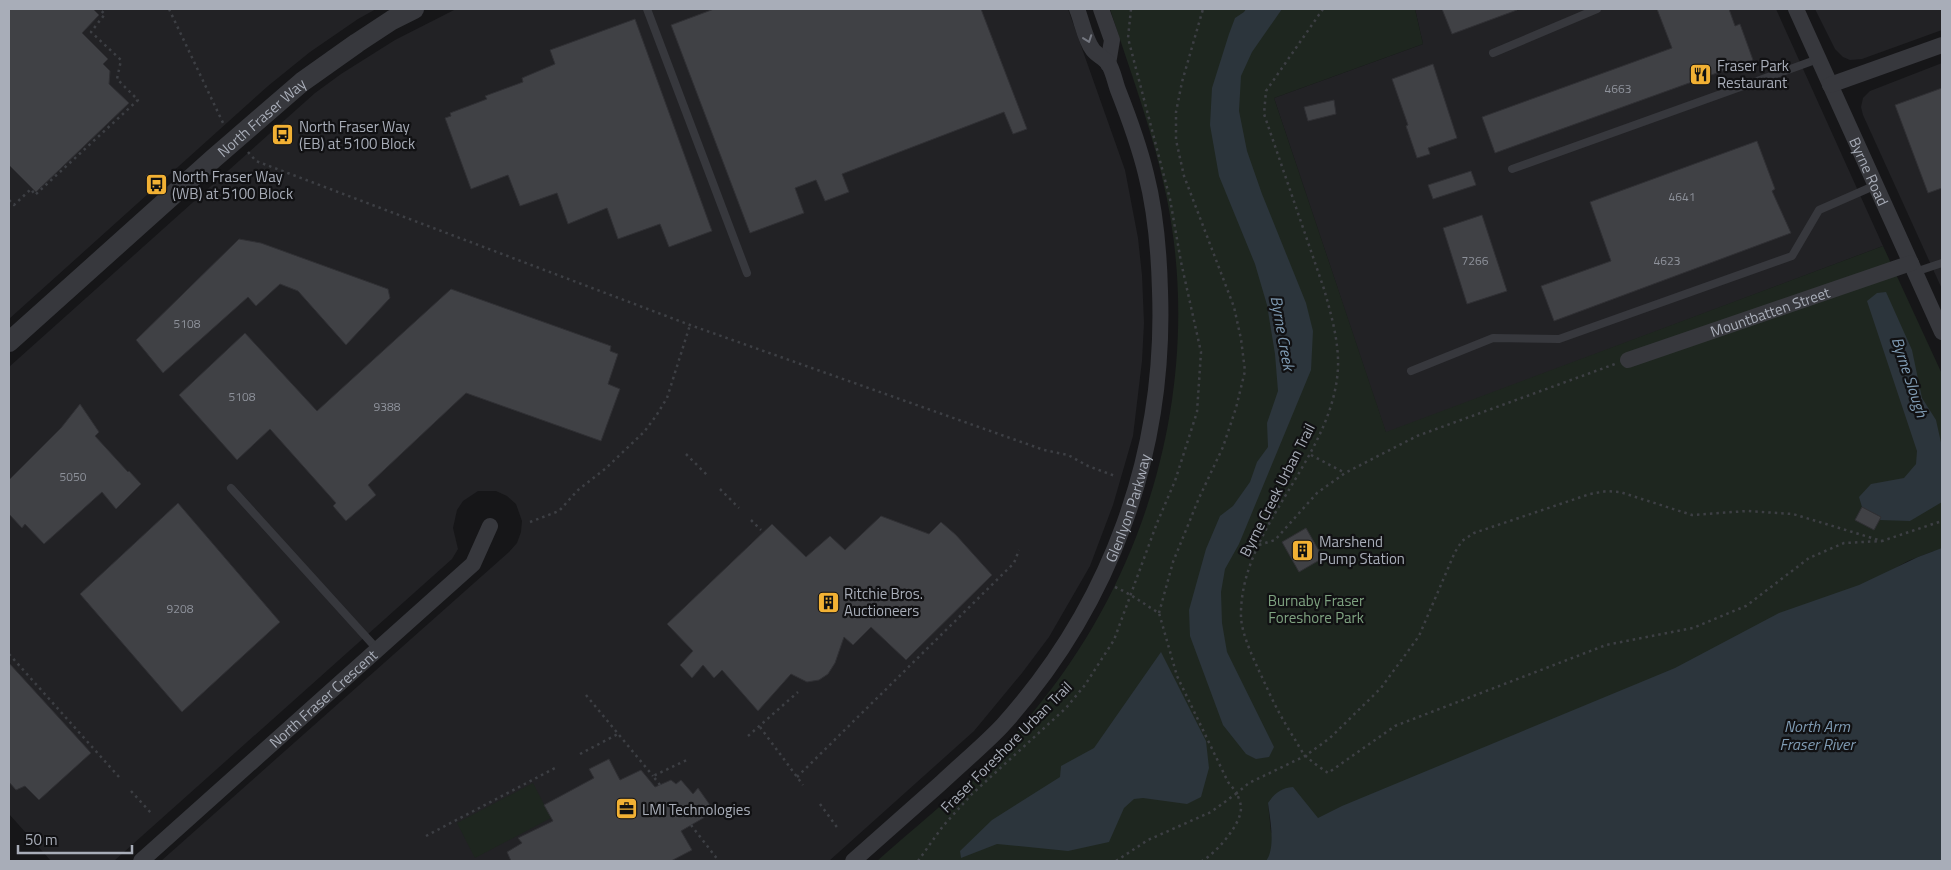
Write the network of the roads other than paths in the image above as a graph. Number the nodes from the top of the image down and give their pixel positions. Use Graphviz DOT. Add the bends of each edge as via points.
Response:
graph roads {
  1 [pos="647,9"];
  2 [pos="1077,9"];
  3 [pos="1101,9"];
  4 [pos="1596,9"];
  5 [pos="1796,9"];
  6 [pos="409,10"];
  7 [pos="1942,45"];
  8 [pos="1493,53"];
  9 [pos="1818,59"];
  10 [pos="1108,64"];
  11 [pos="1830,85"];
  12 [pos="1512,169"];
  13 [pos="1876,185"];
  14 [pos="1942,263"];
  15 [pos="1913,268"];
  16 [pos="747,273"];
  17 [pos="1942,332"];
  18 [pos="9,342"];
  19 [pos="1628,360"];
  20 [pos="1410,371"];
  21 [pos="231,488"];
  22 [pos="490,526"];
  23 [pos="377,649"];
  24 [pos="141,861"];
  25 [pos="853,861"];
  1 -- 16 [label="lane"];
  2 -- 10 [label="street, Glenlyon Parkway, one-way" via="1092,48"];
  3 -- 10 [label="street, Glenlyon Parkway" via="1112,40"];
  4 -- 8 [label="lane"];
  5 -- 9 [label="street, Byrne Road"];
  6 -- 18 [label="street, North Fraser Way" via="302,82"];
  7 -- 11 [label="street"];
  9 -- 11 [label="street, Byrne Road"];
  9 -- 12 [label="lane"];
  10 -- 25 [label="street, Glenlyon Parkway" via="1135,134 1146,174 1158,248 1159,371 1136,492 1115,548 1086,610 1040,680 1001,726 966,760"];
  11 -- 13 [label="street, Byrne Road"];
  13 -- 15 [label="street, Byrne Road"];
  13 -- 20 [label="lane" via="1819,210 1792,256 1559,339 1493,338"];
  14 -- 15 [label="lane"];
  15 -- 17 [label="street, Byrne Road"];
  15 -- 19 [label="street, Mountbatten Street"];
  21 -- 23 [label="lane"];
  22 -- 23 [label="street, North Fraser Crescent" via="473,564"];
  23 -- 24 [label="street, North Fraser Crescent"];
}
